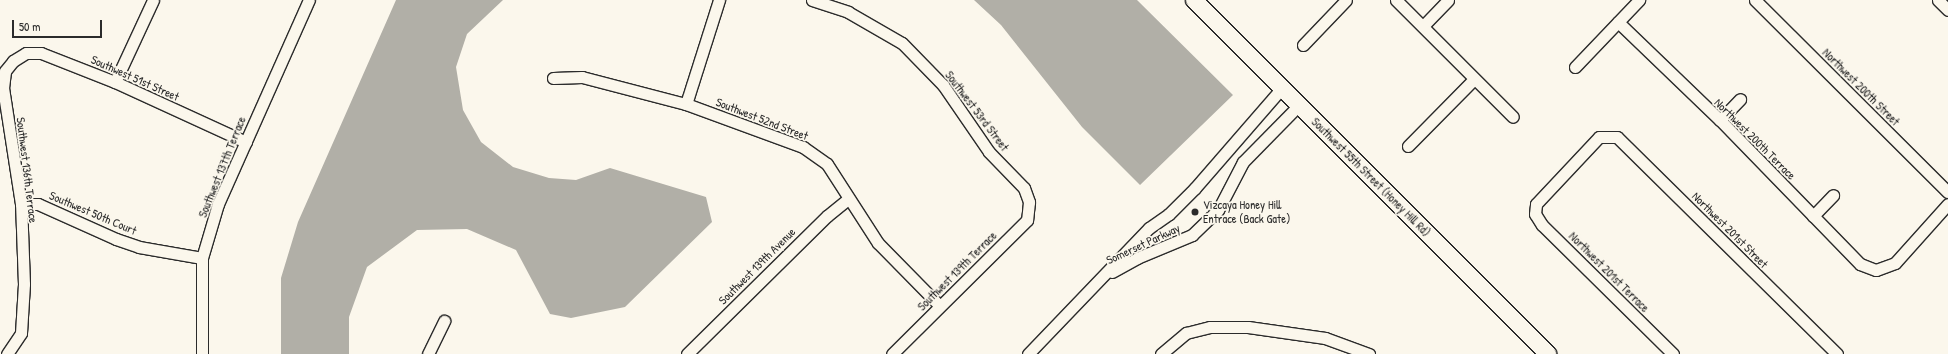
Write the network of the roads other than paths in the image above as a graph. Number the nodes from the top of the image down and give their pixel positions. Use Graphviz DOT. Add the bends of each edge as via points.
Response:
graph roads {
  1 [pos="153,0"];
  2 [pos="309,0"];
  3 [pos="719,0"];
  4 [pos="812,0"];
  5 [pos="1194,0"];
  6 [pos="1346,0"];
  7 [pos="1396,0"];
  8 [pos="1448,0"];
  9 [pos="1639,0"];
  10 [pos="1755,0"];
  11 [pos="1938,0"];
  12 [pos="1948,10"];
  13 [pos="1618,22"];
  14 [pos="1423,26"];
  15 [pos="1303,45"];
  16 [pos="13,61"];
  17 [pos="1575,67"];
  18 [pos="553,78"];
  19 [pos="1474,79"];
  20 [pos="115,82"];
  21 [pos="1282,88"];
  22 [pos="1740,99"];
  23 [pos="686,104"];
  24 [pos="1299,104"];
  25 [pos="1513,117"];
  26 [pos="1720,120"];
  27 [pos="246,142"];
  28 [pos="1408,146"];
  29 [pos="1948,192"];
  30 [pos="1833,195"];
  31 [pos="848,199"];
  32 [pos="1029,202"];
  33 [pos="21,204"];
  34 [pos="1536,204"];
  35 [pos="1948,204"];
  36 [pos="1813,216"];
  37 [pos="202,258"];
  38 [pos="1102,277"];
  39 [pos="940,306"];
  40 [pos="444,320"];
  41 [pos="1165,350"];
  42 [pos="11,352"];
  43 [pos="202,354"];
  44 [pos="428,354"];
  45 [pos="687,354"];
  46 [pos="892,354"];
  47 [pos="1028,354"];
  48 [pos="1369,354"];
  49 [pos="1548,354"];
  50 [pos="1673,354"];
  51 [pos="1837,354"];
  1 -- 20 [label="street"];
  2 -- 27 [label="street, Southwest 137th Terrace"];
  3 -- 23 [label="street"];
  4 -- 32 [label="street, Southwest 53rd Street" via="848,12 902,43 944,85 989,152 1024,188"];
  5 -- 21 [label="street, Southwest 55th Street (Honey Hill Rd)"];
  6 -- 15 [label="street"];
  7 -- 14 [label="street"];
  8 -- 14 [label="street"];
  9 -- 13 [label="street"];
  10 -- 29 [label="street, Northwest 200th Street"];
  11 -- 12 [label="street"];
  13 -- 17 [label="street"];
  13 -- 26 [label="street, Northwest 200th Terrace"];
  14 -- 19 [label="street"];
  16 -- 20 [label="street, Southwest 51st Street" via="26,53 41,52"];
  16 -- 33 [label="street, Southwest 136th Terrace" via="4,71 3,88"];
  18 -- 23 [label="street, Southwest 52nd Street" via="582,77"];
  19 -- 25 [label="street"];
  19 -- 28 [label="street"];
  20 -- 27 [label="street, Southwest 51st Street"];
  21 -- 24 [label="street, Southwest 55th Street (Honey Hill Rd)"];
  21 -- 38 [label="street, Somerset Parkway" via="1195,188 1169,214 1149,228"];
  22 -- 26 [label="street"];
  23 -- 31 [label="street, Southwest 52nd Street" via="802,147 826,164"];
  24 -- 38 [label="street, Somerset Parkway" via="1243,162 1218,210 1192,235 1137,258"];
  24 -- 49 [label="street, Southwest 55th Street (Honey Hill Rd)"];
  26 -- 36 [label="street, Northwest 200th Terrace"];
  27 -- 37 [label="street, Southwest 137th Terrace" via="218,204"];
  30 -- 36 [label="street"];
  31 -- 39 [label="street, Southwest 52nd Street" via="878,243"];
  31 -- 45 [label="street, Southwest 139th Avenue" via="827,216"];
  32 -- 39 [label="street, Southwest 139th Terrace" via="1027,220"];
  33 -- 37 [label="street, Southwest 50th Court" via="38,204 139,247"];
  33 -- 42 [label="street, Southwest 136th Terrace" via="24,284 21,333"];
  34 -- 50 [label="street, Northwest 201st Terrace" via="1535,214 1542,225"];
  34 -- 51 [label="street, Northwest 201st Street" via="1599,137 1617,137"];
  35 -- 36 [label="street, Northwest 200th Terrace" via="1895,263 1876,270 1860,264"];
  37 -- 43 [label="street, Southwest 137th Terrace"];
  38 -- 47 [label="street, Somerset Parkway"];
  39 -- 46 [label="street, Southwest 139th Terrace"];
  40 -- 44 [label="street"];
  41 -- 48 [label="street" via="1186,333 1210,327 1248,327 1325,338"];
}
